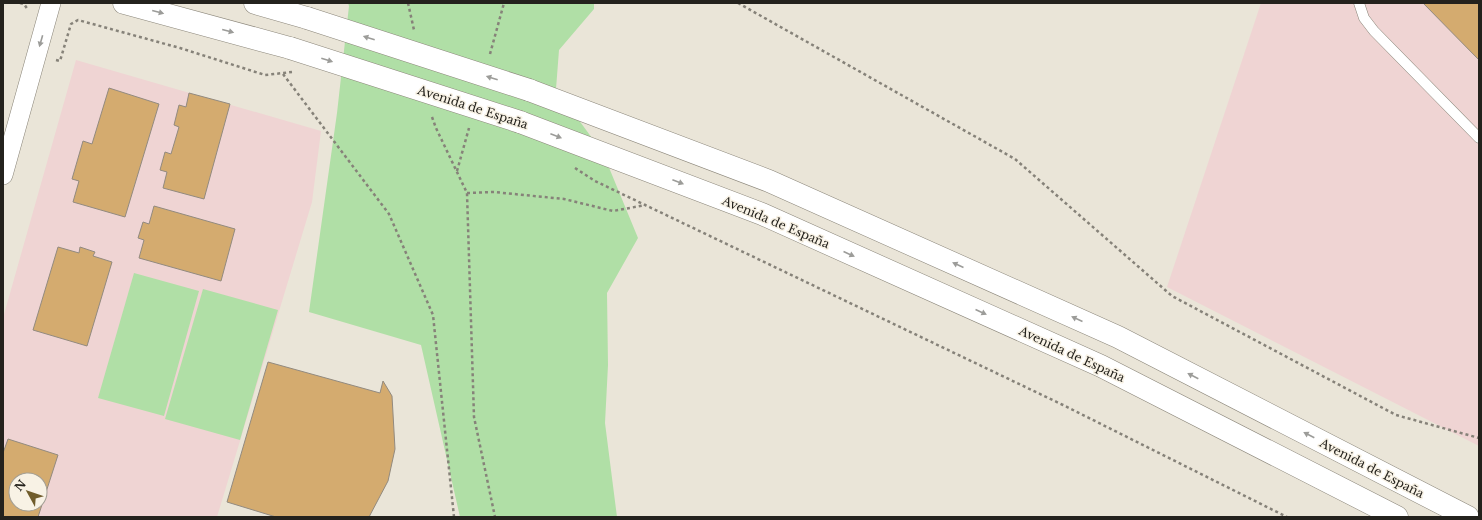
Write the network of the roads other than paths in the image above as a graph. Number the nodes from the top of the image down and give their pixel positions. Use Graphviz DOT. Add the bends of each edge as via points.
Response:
graph roads {
  1 [pos="51,3"];
  2 [pos="124,3"];
  3 [pos="255,3"];
  4 [pos="1359,3"];
  5 [pos="1479,138"];
  6 [pos="3,175"];
  7 [pos="1397,517"];
  8 [pos="1468,517"];
  1 -- 6 [label="street, one-way"];
  2 -- 7 [label="main road, Avenida de España, one-way, bridge" via="290,48 520,122 762,214 1094,363"];
  8 -- 3 [label="main road, Avenida de España, one-way, bridge" via="1118,337 769,181 530,90"];
  4 -- 5 [label="lane" via="1364,18 1374,31"];
}
